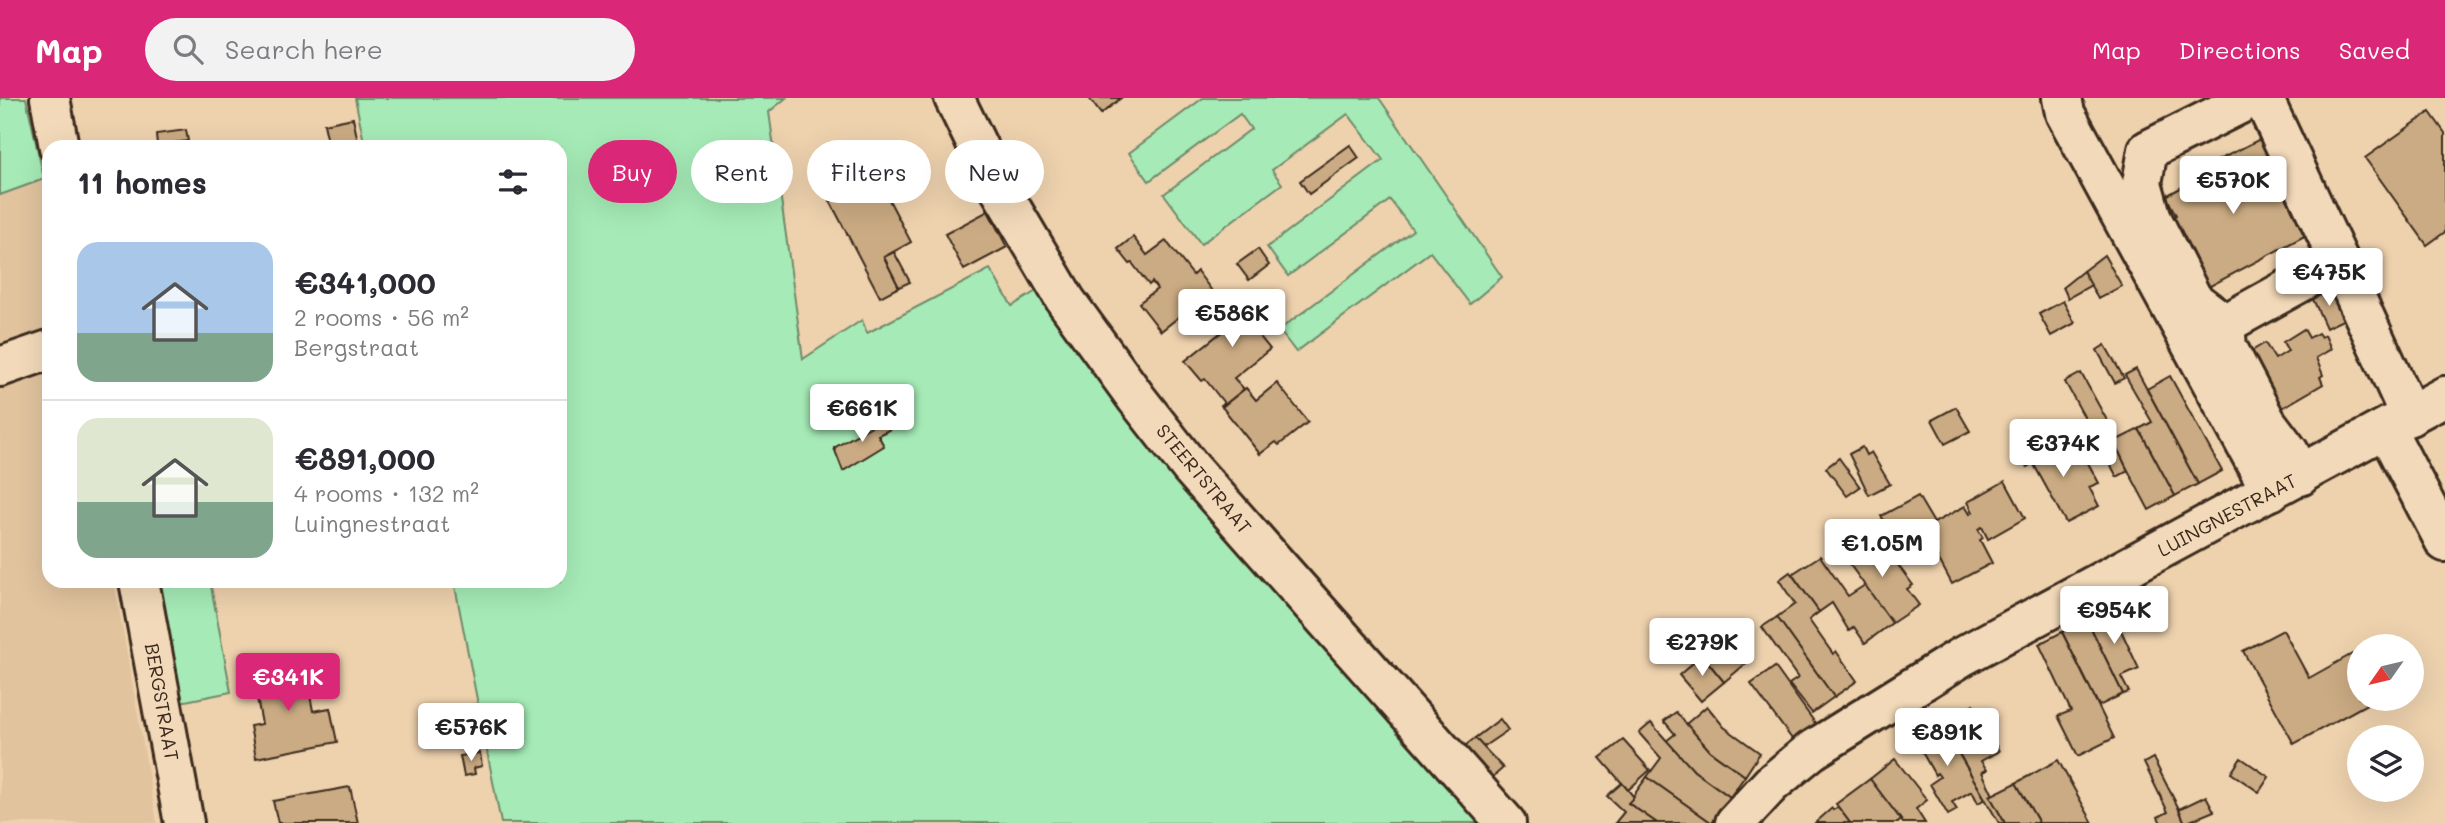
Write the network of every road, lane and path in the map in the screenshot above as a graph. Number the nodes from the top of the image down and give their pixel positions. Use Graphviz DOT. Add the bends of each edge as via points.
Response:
graph roads {
  1 [pos="50,98"];
  2 [pos="954,98"];
  3 [pos="2062,98"];
  4 [pos="2252,98"];
  5 [pos="2263,98"];
  6 [pos="59,140"];
  7 [pos="2339,261"];
  8 [pos="2225,324"];
  9 [pos="42,353"];
  10 [pos="0,368"];
  11 [pos="2445,396"];
  12 [pos="2398,423"];
  13 [pos="2286,483"];
  14 [pos="2445,542"];
  15 [pos="140,588"];
  16 [pos="184,823"];
  17 [pos="1506,823"];
  18 [pos="1735,823"];
  1 -- 6 [label="street"];
  2 -- 17 [label="street, STEERTSTRAAT" via="991,174 1066,301 1137,399 1191,468"];
  3 -- 13 [label="street" via="2065,113"];
  4 -- 8 [label="street" via="2148,150 2142,183 2152,219 2193,300"];
  5 -- 7 [label="street"];
  7 -- 8 [label="street"];
  7 -- 12 [label="street"];
  8 -- 13 [label="street" via="2227,347 2267,424 2289,452"];
  9 -- 10 [label="street"];
  11 -- 12 [label="street, LUINGNESTRAAT"];
  12 -- 13 [label="street, LUINGNESTRAAT"];
  12 -- 14 [label="street"];
  13 -- 18 [label="street, LUINGNESTRAAT" via="1963,656 1811,751 1771,784"];
  15 -- 16 [label="street, BERGSTRAAT"];
}
